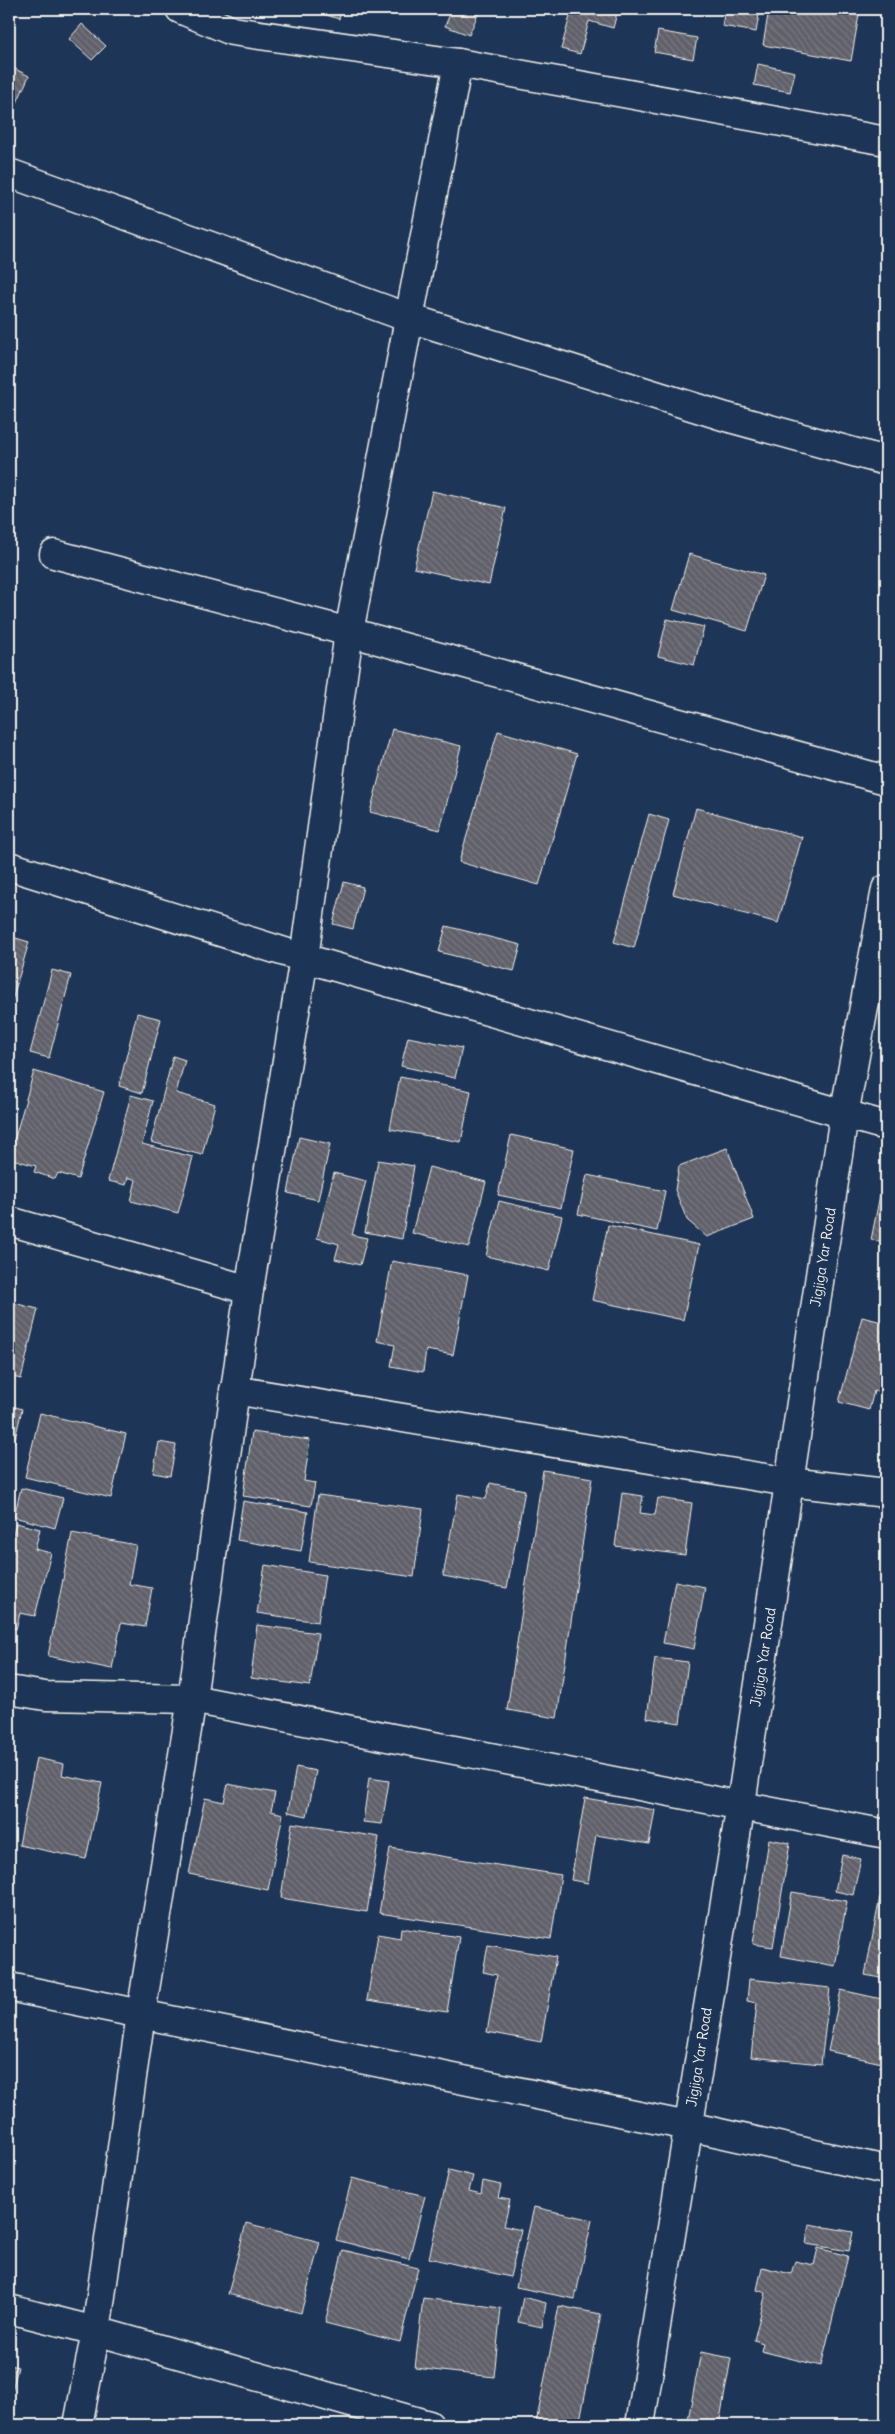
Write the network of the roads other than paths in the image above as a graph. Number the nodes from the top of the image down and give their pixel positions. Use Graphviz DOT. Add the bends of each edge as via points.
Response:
graph roads {
  1 [pos="180,9"];
  2 [pos="458,63"];
  3 [pos="886,141"];
  4 [pos="9,173"];
  5 [pos="409,318"];
  6 [pos="886,461"];
  7 [pos="54,554"];
  8 [pos="349,632"];
  9 [pos="886,780"];
  10 [pos="9,866"];
  11 [pos="886,889"];
  12 [pos="304,958"];
  13 [pos="844,1115"];
  14 [pos="886,1126"];
  15 [pos="9,1221"];
  16 [pos="249,1290"];
  17 [pos="234,1390"];
  18 [pos="789,1482"];
  19 [pos="886,1492"];
  20 [pos="9,1690"];
  21 [pos="192,1699"];
  22 [pos="741,1804"];
  23 [pos="886,1834"];
  24 [pos="9,1987"];
  25 [pos="141,2014"];
  26 [pos="688,2126"];
  27 [pos="886,2170"];
  28 [pos="9,2309"];
  29 [pos="96,2331"];
  30 [pos="78,2425"];
  31 [pos="429,2425"];
  32 [pos="640,2425"];
  1 -- 2 [label="street" via="232,31"];
  2 -- 3 [label="street"];
  2 -- 5 [label="street"];
  4 -- 5 [label="street"];
  5 -- 6 [label="street" via="726,417"];
  5 -- 8 [label="street"];
  7 -- 8 [label="street"];
  8 -- 9 [label="street"];
  8 -- 12 [label="street"];
  10 -- 12 [label="street"];
  11 -- 13 [label="street, Jigjiga Yar Road"];
  12 -- 13 [label="street"];
  12 -- 16 [label="street"];
  13 -- 14 [label="street"];
  13 -- 18 [label="street, Jigjiga Yar Road"];
  15 -- 16 [label="street"];
  16 -- 17 [label="street"];
  17 -- 18 [label="street"];
  17 -- 21 [label="street"];
  18 -- 19 [label="street"];
  18 -- 22 [label="street, Jigjiga Yar Road"];
  20 -- 21 [label="street" via="45,1696"];
  21 -- 22 [label="street"];
  21 -- 25 [label="street"];
  22 -- 23 [label="street"];
  22 -- 26 [label="street, Jigjiga Yar Road"];
  24 -- 25 [label="street"];
  25 -- 26 [label="street"];
  25 -- 29 [label="street"];
  26 -- 27 [label="street"];
  26 -- 32 [label="street, Jigjiga Yar Road"];
  28 -- 29 [label="street"];
  29 -- 30 [label="street"];
  29 -- 31 [label="street"];
}
